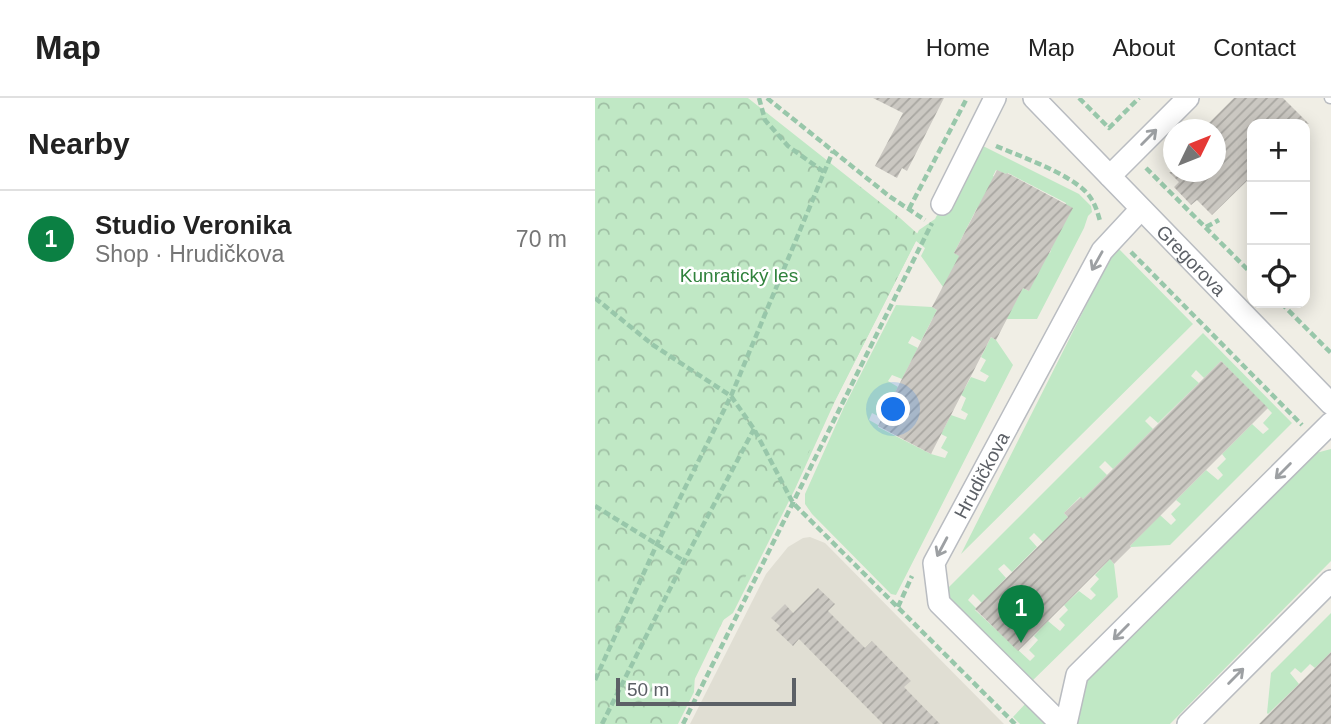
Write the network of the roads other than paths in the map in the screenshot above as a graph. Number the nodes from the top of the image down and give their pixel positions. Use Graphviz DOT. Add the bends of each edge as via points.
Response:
graph roads {
  1 [pos="995,98"];
  2 [pos="1034,98"];
  3 [pos="1188,98"];
  4 [pos="1109,176"];
  5 [pos="942,204"];
  6 [pos="1141,209"];
  7 [pos="1331,404"];
  8 [pos="1331,423"];
  9 [pos="1331,580"];
  10 [pos="1063,724"];
  11 [pos="1188,724"];
  1 -- 5 [label="street"];
  2 -- 4 [label="street, Gregorova"];
  4 -- 3 [label="street, one-way"];
  4 -- 6 [label="street, Gregorova"];
  6 -- 7 [label="street, Gregorova"];
  6 -- 10 [label="street, Hrudičkova, one-way" via="1102,251 934,563 939,603"];
  8 -- 10 [label="street, Hrudičkova, one-way" via="1077,675"];
  11 -- 9 [label="street, one-way"];
}
